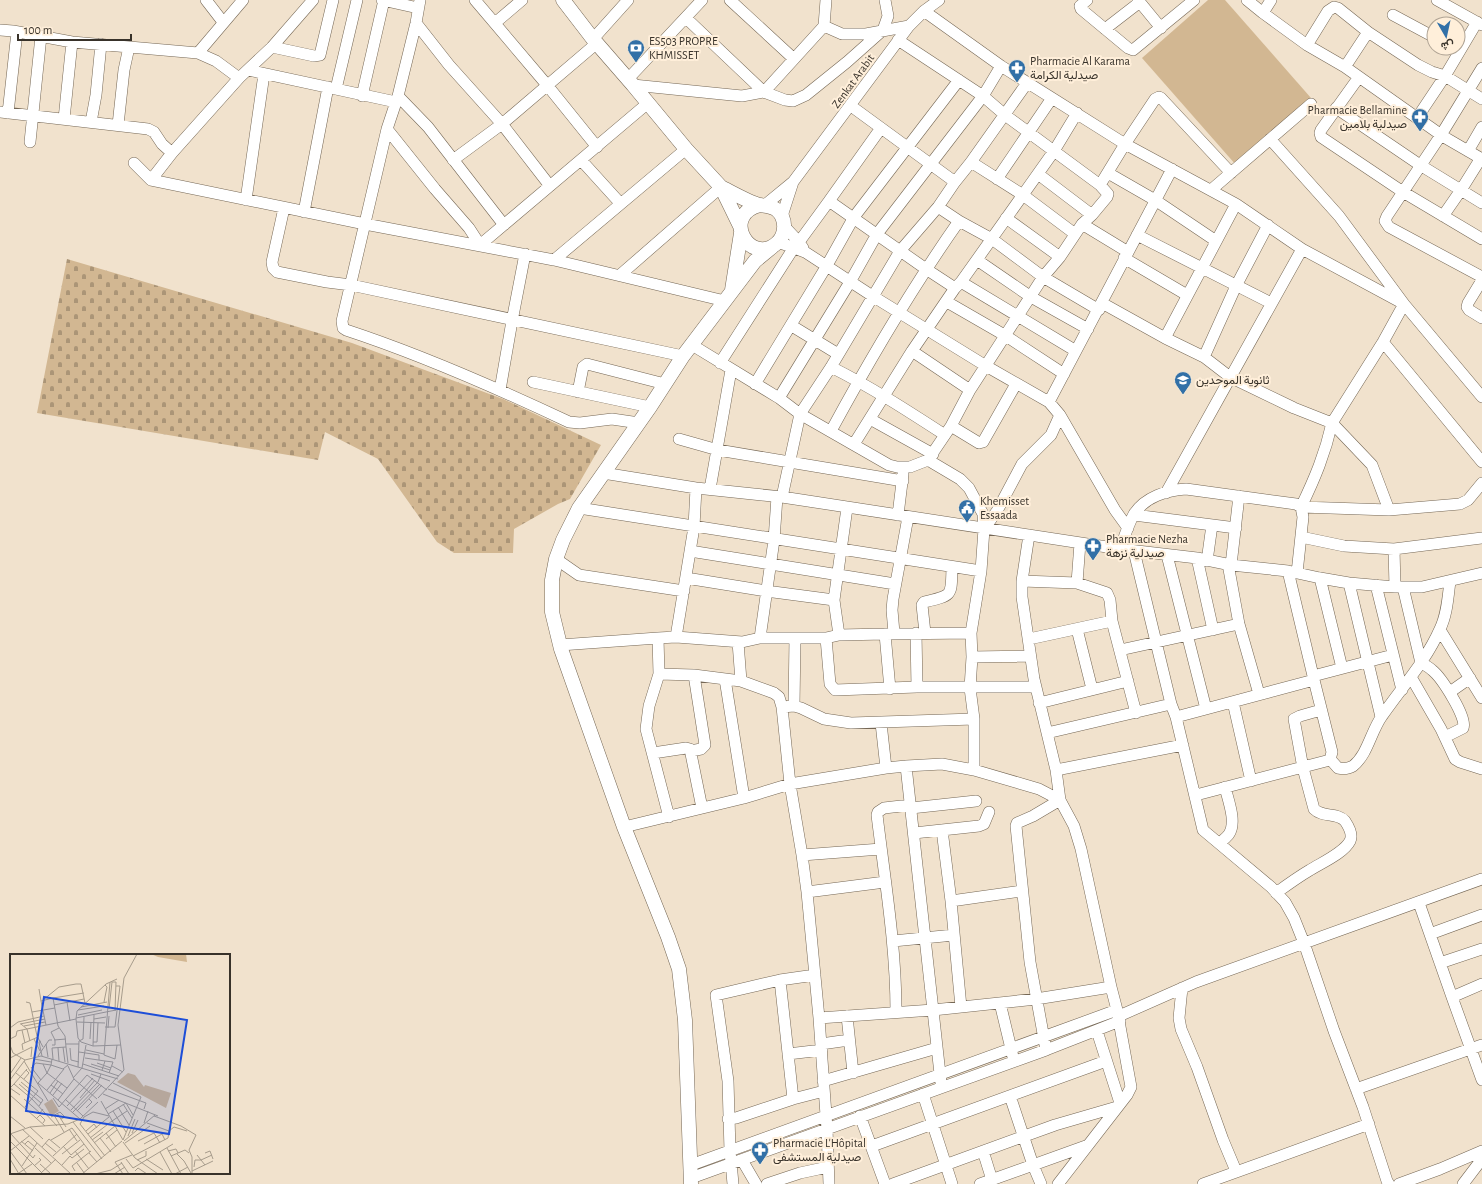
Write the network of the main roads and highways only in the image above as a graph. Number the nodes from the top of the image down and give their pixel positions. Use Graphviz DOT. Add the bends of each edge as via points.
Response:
graph roads {
  1 [pos="563,0"];
  2 [pos="721,187"];
  3 [pos="763,205"];
  4 [pos="741,230"];
  5 [pos="775,245"];
  6 [pos="728,297"];
  7 [pos="691,1176"];
  1 -- 2 [label="main road" via="686,149"];
  2 -- 3 [label="main road"];
  2 -- 4 [label="main road"];
  3 -- 4 [label="main road" via="754,206 747,211 742,218"];
  3 -- 5 [label="main road" via="777,210 783,221 783,235"];
  4 -- 5 [label="main road" via="744,240 750,245 764,249"];
  4 -- 6 [label="main road"];
  5 -- 6 [label="main road" via="755,261"];
  6 -- 7 [label="main road" via="682,356 650,407 579,508 563,540 552,580 552,612 560,645 624,828 668,937 681,979"];
}
